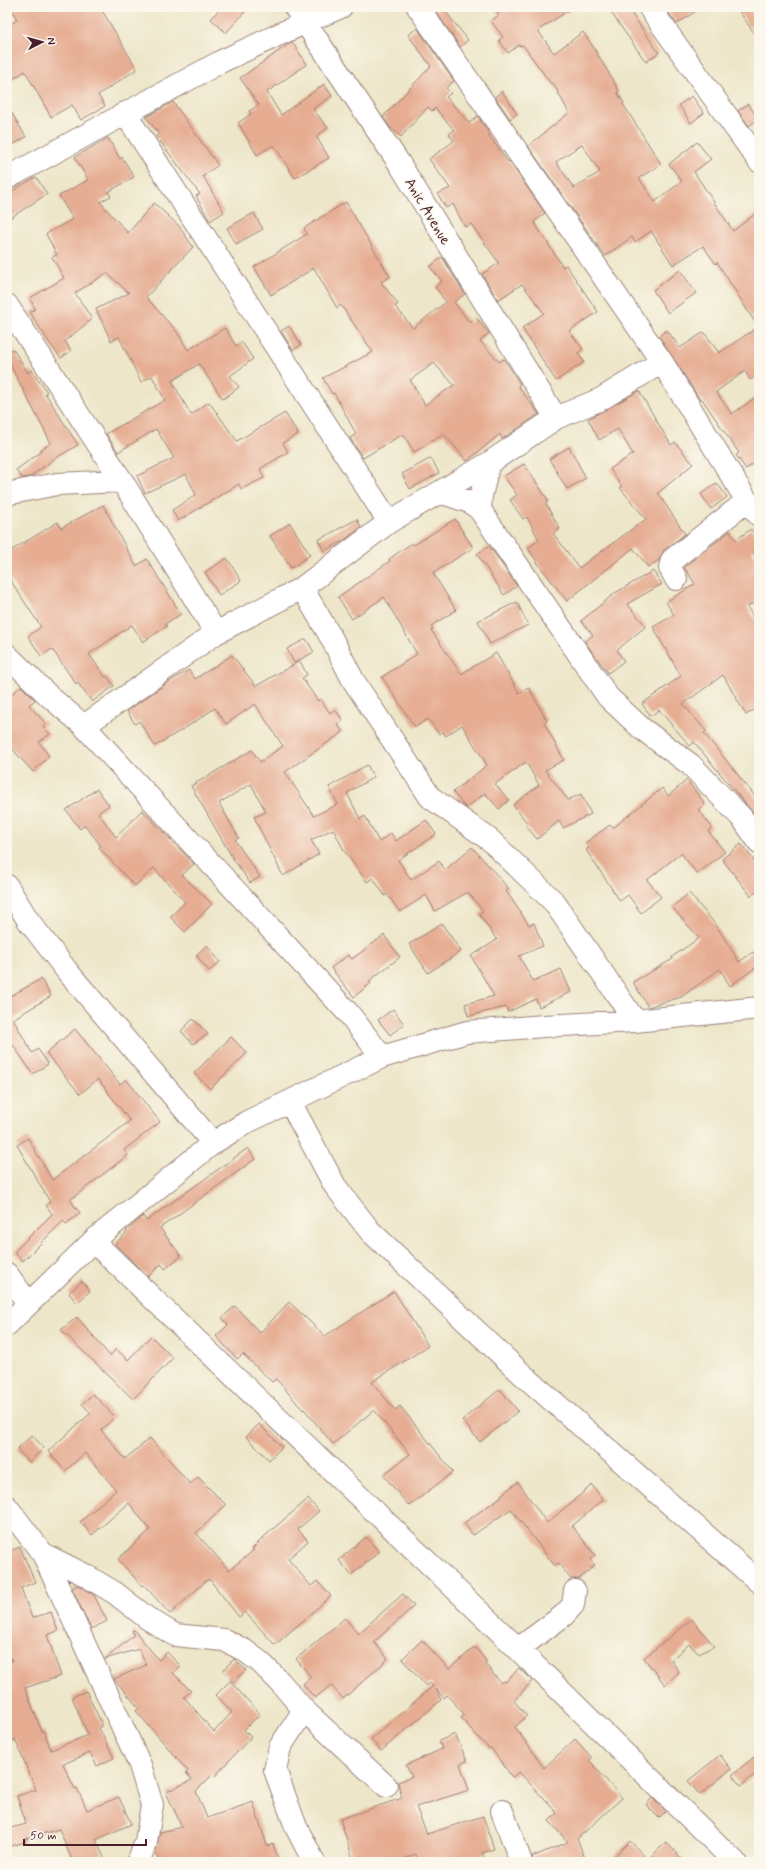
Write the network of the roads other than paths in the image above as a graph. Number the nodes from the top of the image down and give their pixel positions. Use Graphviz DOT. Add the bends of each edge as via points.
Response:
graph roads {
  1 [pos="341,7"];
  2 [pos="418,7"];
  3 [pos="649,7"];
  4 [pos="300,14"];
  5 [pos="125,113"];
  6 [pos="759,161"];
  7 [pos="7,178"];
  8 [pos="7,305"];
  9 [pos="662,362"];
  10 [pos="556,418"];
  11 [pos="490,463"];
  12 [pos="122,481"];
  13 [pos="11,492"];
  14 [pos="440,492"];
  15 [pos="753,508"];
  16 [pos="480,510"];
  17 [pos="390,522"];
  18 [pos="676,579"];
  19 [pos="302,588"];
  20 [pos="216,633"];
  21 [pos="7,655"];
  22 [pos="84,726"];
  23 [pos="759,842"];
  24 [pos="7,886"];
  25 [pos="759,1008"];
  26 [pos="635,1021"];
  27 [pos="382,1056"];
  28 [pos="290,1102"];
  29 [pos="213,1143"];
  30 [pos="93,1241"];
  31 [pos="7,1274"];
  32 [pos="28,1303"];
  33 [pos="7,1325"];
  34 [pos="7,1507"];
  35 [pos="43,1554"];
  36 [pos="759,1582"];
  37 [pos="575,1591"];
  38 [pos="518,1649"];
  39 [pos="304,1710"];
  40 [pos="386,1786"];
  41 [pos="502,1811"];
  42 [pos="138,1862"];
  43 [pos="314,1862"];
  44 [pos="520,1862"];
  45 [pos="735,1862"];
  1 -- 4 [label="street"];
  2 -- 9 [label="street"];
  3 -- 6 [label="street"];
  4 -- 5 [label="street" via="222,61"];
  4 -- 10 [label="street, Anic Avenue" via="399,163"];
  5 -- 7 [label="street"];
  5 -- 17 [label="street"];
  8 -- 12 [label="street"];
  9 -- 10 [label="street" via="601,399"];
  9 -- 15 [label="street"];
  10 -- 11 [label="street"];
  11 -- 14 [label="street"];
  11 -- 16 [label="street"];
  12 -- 13 [label="street" via="57,484"];
  12 -- 20 [label="street"];
  14 -- 16 [label="street" via="470,502"];
  14 -- 17 [label="street"];
  15 -- 18 [label="street" via="672,560 670,568"];
  16 -- 23 [label="street" via="608,697 641,728 691,765 742,818"];
  17 -- 19 [label="street"];
  19 -- 20 [label="street"];
  19 -- 26 [label="street" via="353,680 430,797 490,840 554,902"];
  20 -- 22 [label="street"];
  21 -- 22 [label="street"];
  22 -- 27 [label="street" via="349,1014"];
  24 -- 29 [label="street" via="28,920 67,971"];
  25 -- 26 [label="street"];
  26 -- 27 [label="street" via="468,1032"];
  27 -- 28 [label="street"];
  28 -- 29 [label="street" via="247,1122"];
  28 -- 36 [label="street" via="335,1186 370,1231 522,1374"];
  29 -- 30 [label="street"];
  30 -- 32 [label="street"];
  30 -- 38 [label="street"];
  31 -- 32 [label="street"];
  32 -- 33 [label="street"];
  34 -- 35 [label="street"];
  35 -- 39 [label="street" via="115,1593 147,1618 175,1635 224,1640 244,1650 260,1662"];
  35 -- 42 [label="street" via="140,1765 152,1805 146,1842"];
  37 -- 38 [label="street" via="573,1604 564,1616"];
  38 -- 45 [label="street"];
  39 -- 40 [label="street"];
  39 -- 43 [label="street" via="280,1747 276,1770 296,1827"];
  41 -- 44 [label="street"];
}
